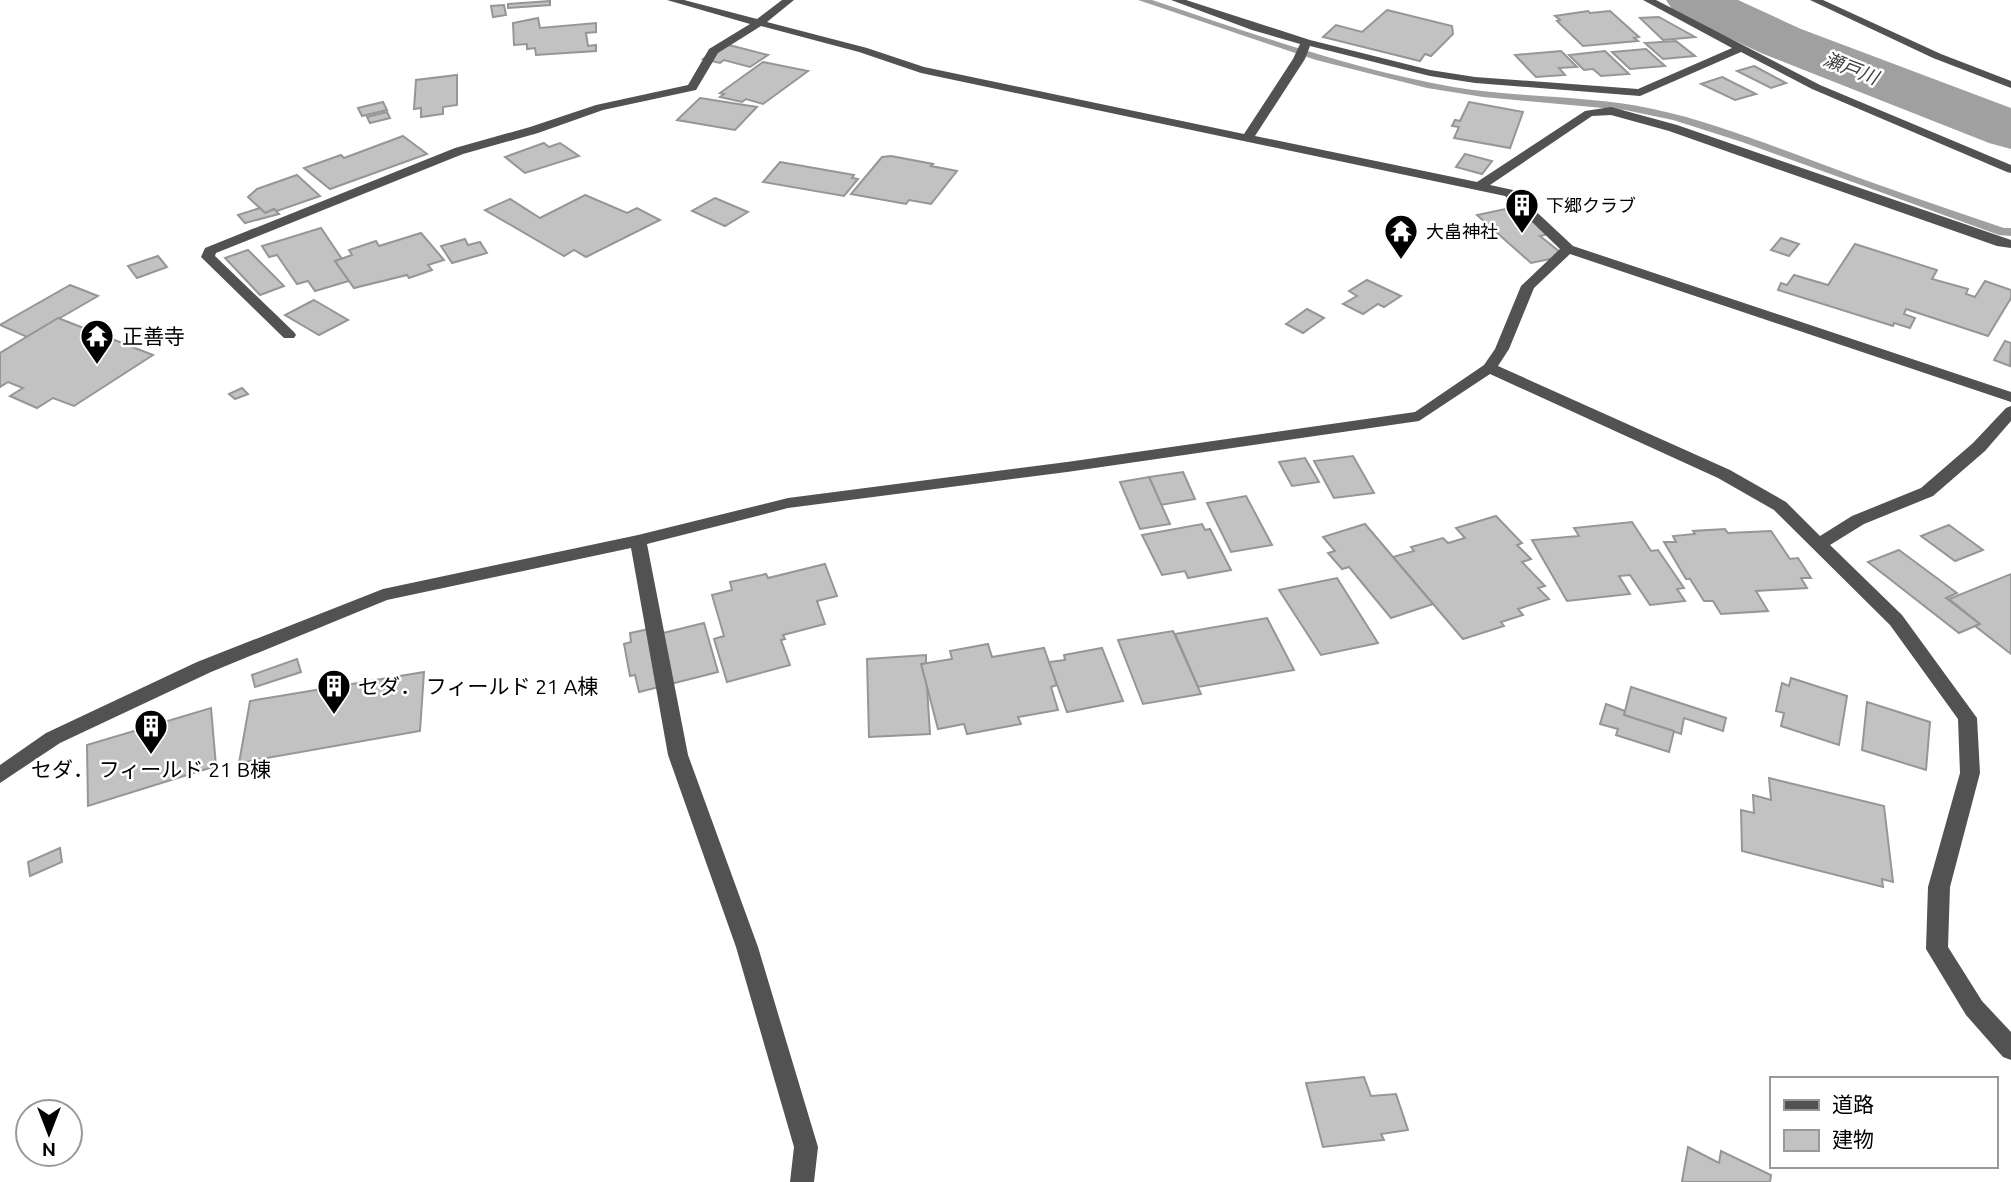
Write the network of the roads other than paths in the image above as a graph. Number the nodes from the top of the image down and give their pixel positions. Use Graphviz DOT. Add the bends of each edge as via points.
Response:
graph roads {
  1 [pos="673,0"];
  2 [pos="789,0"];
  3 [pos="1176,0"];
  4 [pos="1648,0"];
  5 [pos="1815,0"];
  6 [pos="759,23"];
  7 [pos="1306,42"];
  8 [pos="1741,48"];
  9 [pos="2011,85"];
  10 [pos="1603,89"];
  11 [pos="1611,111"];
  12 [pos="1247,139"];
  13 [pos="2011,169"];
  14 [pos="1480,186"];
  15 [pos="2011,244"];
  16 [pos="1568,249"];
  17 [pos="289,335"];
  18 [pos="1489,368"];
  19 [pos="2011,397"];
  20 [pos="2011,411"];
  21 [pos="638,541"];
  22 [pos="1818,545"];
  23 [pos="0,775"];
  24 [pos="2011,1049"];
  25 [pos="802,1182"];
  1 -- 6 [label="street"];
  2 -- 6 [label="street"];
  3 -- 7 [label="street"];
  4 -- 8 [label="street"];
  5 -- 9 [label="street"];
  6 -- 12 [label="street" via="921,70"];
  6 -- 17 [label="street" via="713,51 692,88 600,107 459,151 210,251 208,257"];
  7 -- 10 [label="street" via="1464,78"];
  7 -- 12 [label="street"];
  8 -- 10 [label="street" via="1640,93"];
  8 -- 13 [label="street" via="1816,87"];
  10 -- 11 [label="street"];
  11 -- 14 [label="street" via="1590,113"];
  11 -- 15 [label="street" via="1720,143"];
  12 -- 14 [label="street"];
  14 -- 16 [label="street" via="1509,193"];
  16 -- 18 [label="street" via="1528,286 1502,349"];
  16 -- 19 [label="street"];
  18 -- 21 [label="street" via="1419,416 788,503"];
  18 -- 22 [label="street" via="1724,474 1780,506"];
  20 -- 22 [label="street" via="1979,447 1927,492 1858,520"];
  21 -- 23 [label="street" via="383,595 204,667 53,738"];
  21 -- 25 [label="street" via="678,755 747,947 806,1147"];
  22 -- 24 [label="street" via="1896,620 1967,718 1970,773 1939,887 1937,949 1974,1008"];
}
